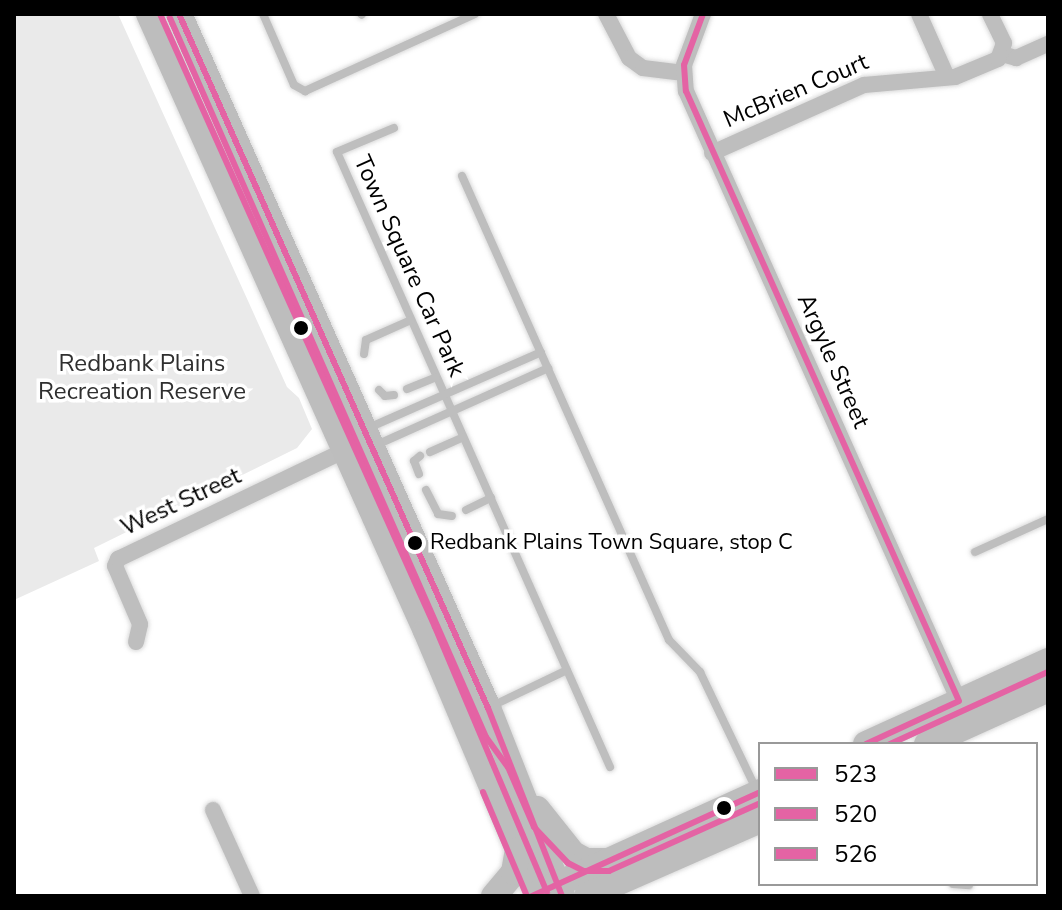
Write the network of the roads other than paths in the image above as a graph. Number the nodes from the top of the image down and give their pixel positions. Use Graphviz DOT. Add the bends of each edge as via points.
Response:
graph roads {
  1 [pos="149,14"];
  2 [pos="179,14"];
  3 [pos="263,14"];
  4 [pos="475,14"];
  5 [pos="606,14"];
  6 [pos="703,14"];
  7 [pos="919,14"];
  8 [pos="990,14"];
  9 [pos="1048,44"];
  10 [pos="1002,54"];
  11 [pos="684,73"];
  12 [pos="947,77"];
  13 [pos="394,128"];
  14 [pos="712,153"];
  15 [pos="462,176"];
  16 [pos="411,320"];
  17 [pos="541,352"];
  18 [pos="364,354"];
  19 [pos="548,368"];
  20 [pos="436,377"];
  21 [pos="407,389"];
  22 [pos="379,390"];
  23 [pos="394,395"];
  24 [pos="444,395"];
  25 [pos="451,411"];
  26 [pos="463,437"];
  27 [pos="360,443"];
  28 [pos="430,452"];
  29 [pos="420,456"];
  30 [pos="419,474"];
  31 [pos="426,490"];
  32 [pos="491,498"];
  33 [pos="466,510"];
  34 [pos="452,516"];
  35 [pos="1048,519"];
  36 [pos="975,552"];
  37 [pos="136,642"];
  38 [pos="1048,661"];
  39 [pos="567,670"];
  40 [pos="1048,689"];
  41 [pos="964,713"];
  42 [pos="491,720"];
  43 [pos="872,742"];
  44 [pos="929,742"];
  45 [pos="610,767"];
  46 [pos="758,791"];
  47 [pos="758,793"];
  48 [pos="213,810"];
  49 [pos="758,821"];
  50 [pos="518,850"];
  51 [pos="608,861"];
  52 [pos="549,893"];
  53 [pos="252,896"];
  54 [pos="494,896"];
  55 [pos="587,896"];
  1 -- 27 [label="main road"];
  2 -- 27 [label="main road"];
  3 -- 4 [label="lane" via="294,85 305,91"];
  5 -- 11 [label="street" via="629,58 643,68"];
  6 -- 11 [label="street"];
  7 -- 12 [label="street"];
  8 -- 10 [label="street" via="1004,43"];
  9 -- 10 [label="street, McBrien Court" via="1016,58"];
  10 -- 12 [label="street, McBrien Court"];
  11 -- 14 [label="street, Argyle Street" via="686,91"];
  12 -- 14 [label="street, McBrien Court" via="864,85"];
  13 -- 16 [label="lane, Town Square Car Park" via="337,152"];
  14 -- 41 [label="street, Argyle Street"];
  15 -- 17 [label="lane"];
  16 -- 18 [label="lane" via="366,340"];
  16 -- 20 [label="lane, Town Square Car Park"];
  17 -- 19 [label="lane"];
  17 -- 24 [label="lane, Town Square Car Park"];
  19 -- 25 [label="lane, Town Square Car Park"];
  19 -- 46 [label="lane" via="669,640 700,672"];
  20 -- 21 [label="lane"];
  20 -- 24 [label="lane, Town Square Car Park"];
  22 -- 23 [label="lane"];
  24 -- 25 [label="lane, Town Square Car Park"];
  24 -- 27 [label="lane, Town Square Car Park"];
  25 -- 26 [label="lane, Town Square Car Park"];
  25 -- 27 [label="lane, Town Square Car Park"];
  26 -- 28 [label="lane"];
  26 -- 32 [label="lane, Town Square Car Park"];
  27 -- 37 [label="street, West Street" via="118,559 115,566 140,624"];
  27 -- 42 [label="main road"];
  27 -- 50 [label="main road"];
  29 -- 30 [label="lane" via="414,461"];
  31 -- 34 [label="lane" via="438,514"];
  32 -- 33 [label="lane"];
  32 -- 39 [label="lane, Town Square Car Park"];
  35 -- 36 [label="lane"];
  38 -- 41 [label="main road"];
  39 -- 42 [label="lane"];
  39 -- 45 [label="lane, Town Square Car Park"];
  40 -- 41 [label="main road"];
  41 -- 43 [label="main road"];
  41 -- 44 [label="main road"];
  42 -- 51 [label="main road" via="517,762 542,821 586,861"];
  42 -- 52 [label="main road"];
  47 -- 51 [label="main road"];
  48 -- 53 [label="street"];
  49 -- 55 [label="main road"];
  50 -- 52 [label="main road"];
  50 -- 54 [label="main road" via="514,872"];
  51 -- 52 [label="main road"];
}
